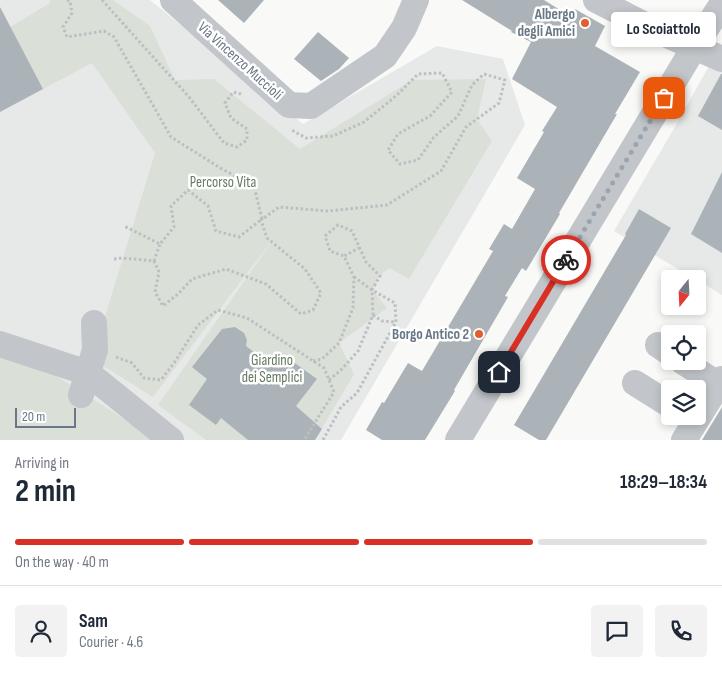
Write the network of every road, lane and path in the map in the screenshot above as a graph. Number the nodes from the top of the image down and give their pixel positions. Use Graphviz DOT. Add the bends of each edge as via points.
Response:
graph roads {
  1 [pos="67,0"];
  2 [pos="102,0"];
  3 [pos="173,0"];
  4 [pos="416,0"];
  5 [pos="596,0"];
  6 [pos="722,4"];
  7 [pos="695,46"];
  8 [pos="722,59"];
  9 [pos="242,94"];
  10 [pos="288,128"];
  11 [pos="262,219"];
  12 [pos="124,226"];
  13 [pos="160,244"];
  14 [pos="359,248"];
  15 [pos="344,256"];
  16 [pos="114,259"];
  17 [pos="154,261"];
  18 [pos="354,277"];
  19 [pos="372,290"];
  20 [pos="373,315"];
  21 [pos="396,322"];
  22 [pos="94,323"];
  23 [pos="0,344"];
  24 [pos="312,361"];
  25 [pos="698,370"];
  26 [pos="88,373"];
  27 [pos="329,380"];
  28 [pos="720,382"];
  29 [pos="635,383"];
  30 [pos="661,399"];
  31 [pos="689,426"];
  32 [pos="171,440"];
  33 [pos="304,440"];
  34 [pos="322,440"];
  35 [pos="458,440"];
  1 -- 11 [label="path" via="72,13 63,28 67,37 104,31 114,37 171,137 254,186"];
  2 -- 9 [label="path" via="189,97 224,142 237,147 247,140 247,129 231,118 225,103 233,92"];
  3 -- 4 [label="street, Via Vincenzo Muccioli" via="289,105 311,106 385,56 404,28"];
  5 -- 7 [label="street"];
  6 -- 7 [label="street"];
  7 -- 8 [label="street"];
  7 -- 35 [label="street"];
  10 -- 11 [label="path" via="306,138 333,136 364,122 418,74 442,74 452,92 430,116 398,134 388,150 400,164 418,160 434,137 458,116 472,85 484,74 505,80 499,103 466,127 441,170 386,205 328,211 279,207"];
  11 -- 13 [label="path" via="239,237 216,231 208,206 188,190 171,206 174,227"];
  11 -- 17 [label="path" via="267,238 305,270 321,293 313,310 302,314 266,284 226,269 192,279 163,306 155,292 159,272"];
  12 -- 13 [label="path"];
  13 -- 17 [label="path"];
  14 -- 15 [label="path"];
  14 -- 15 [label="path" via="352,231 338,225 325,236 330,250"];
  14 -- 19 [label="path" via="366,262 380,276"];
  15 -- 18 [label="path"];
  16 -- 17 [label="path"];
  18 -- 19 [label="path"];
  18 -- 24 [label="path" via="353,308 339,343 322,359"];
  19 -- 20 [label="path"];
  19 -- 21 [label="path" via="395,303"];
  20 -- 21 [label="path" via="382,321"];
  20 -- 27 [label="path" via="358,351"];
  21 -- 34 [label="path" via="357,394 341,407"];
  22 -- 26 [label="street"];
  23 -- 26 [label="street"];
  24 -- 26 [label="path" via="247,318 218,310 198,325 161,380 144,378 132,363"];
  24 -- 27 [label="path" via="324,368"];
  25 -- 28 [label="street"];
  26 -- 32 [label="street"];
  27 -- 33 [label="path" via="334,392"];
  28 -- 31 [label="street"];
  29 -- 30 [label="street"];
}
